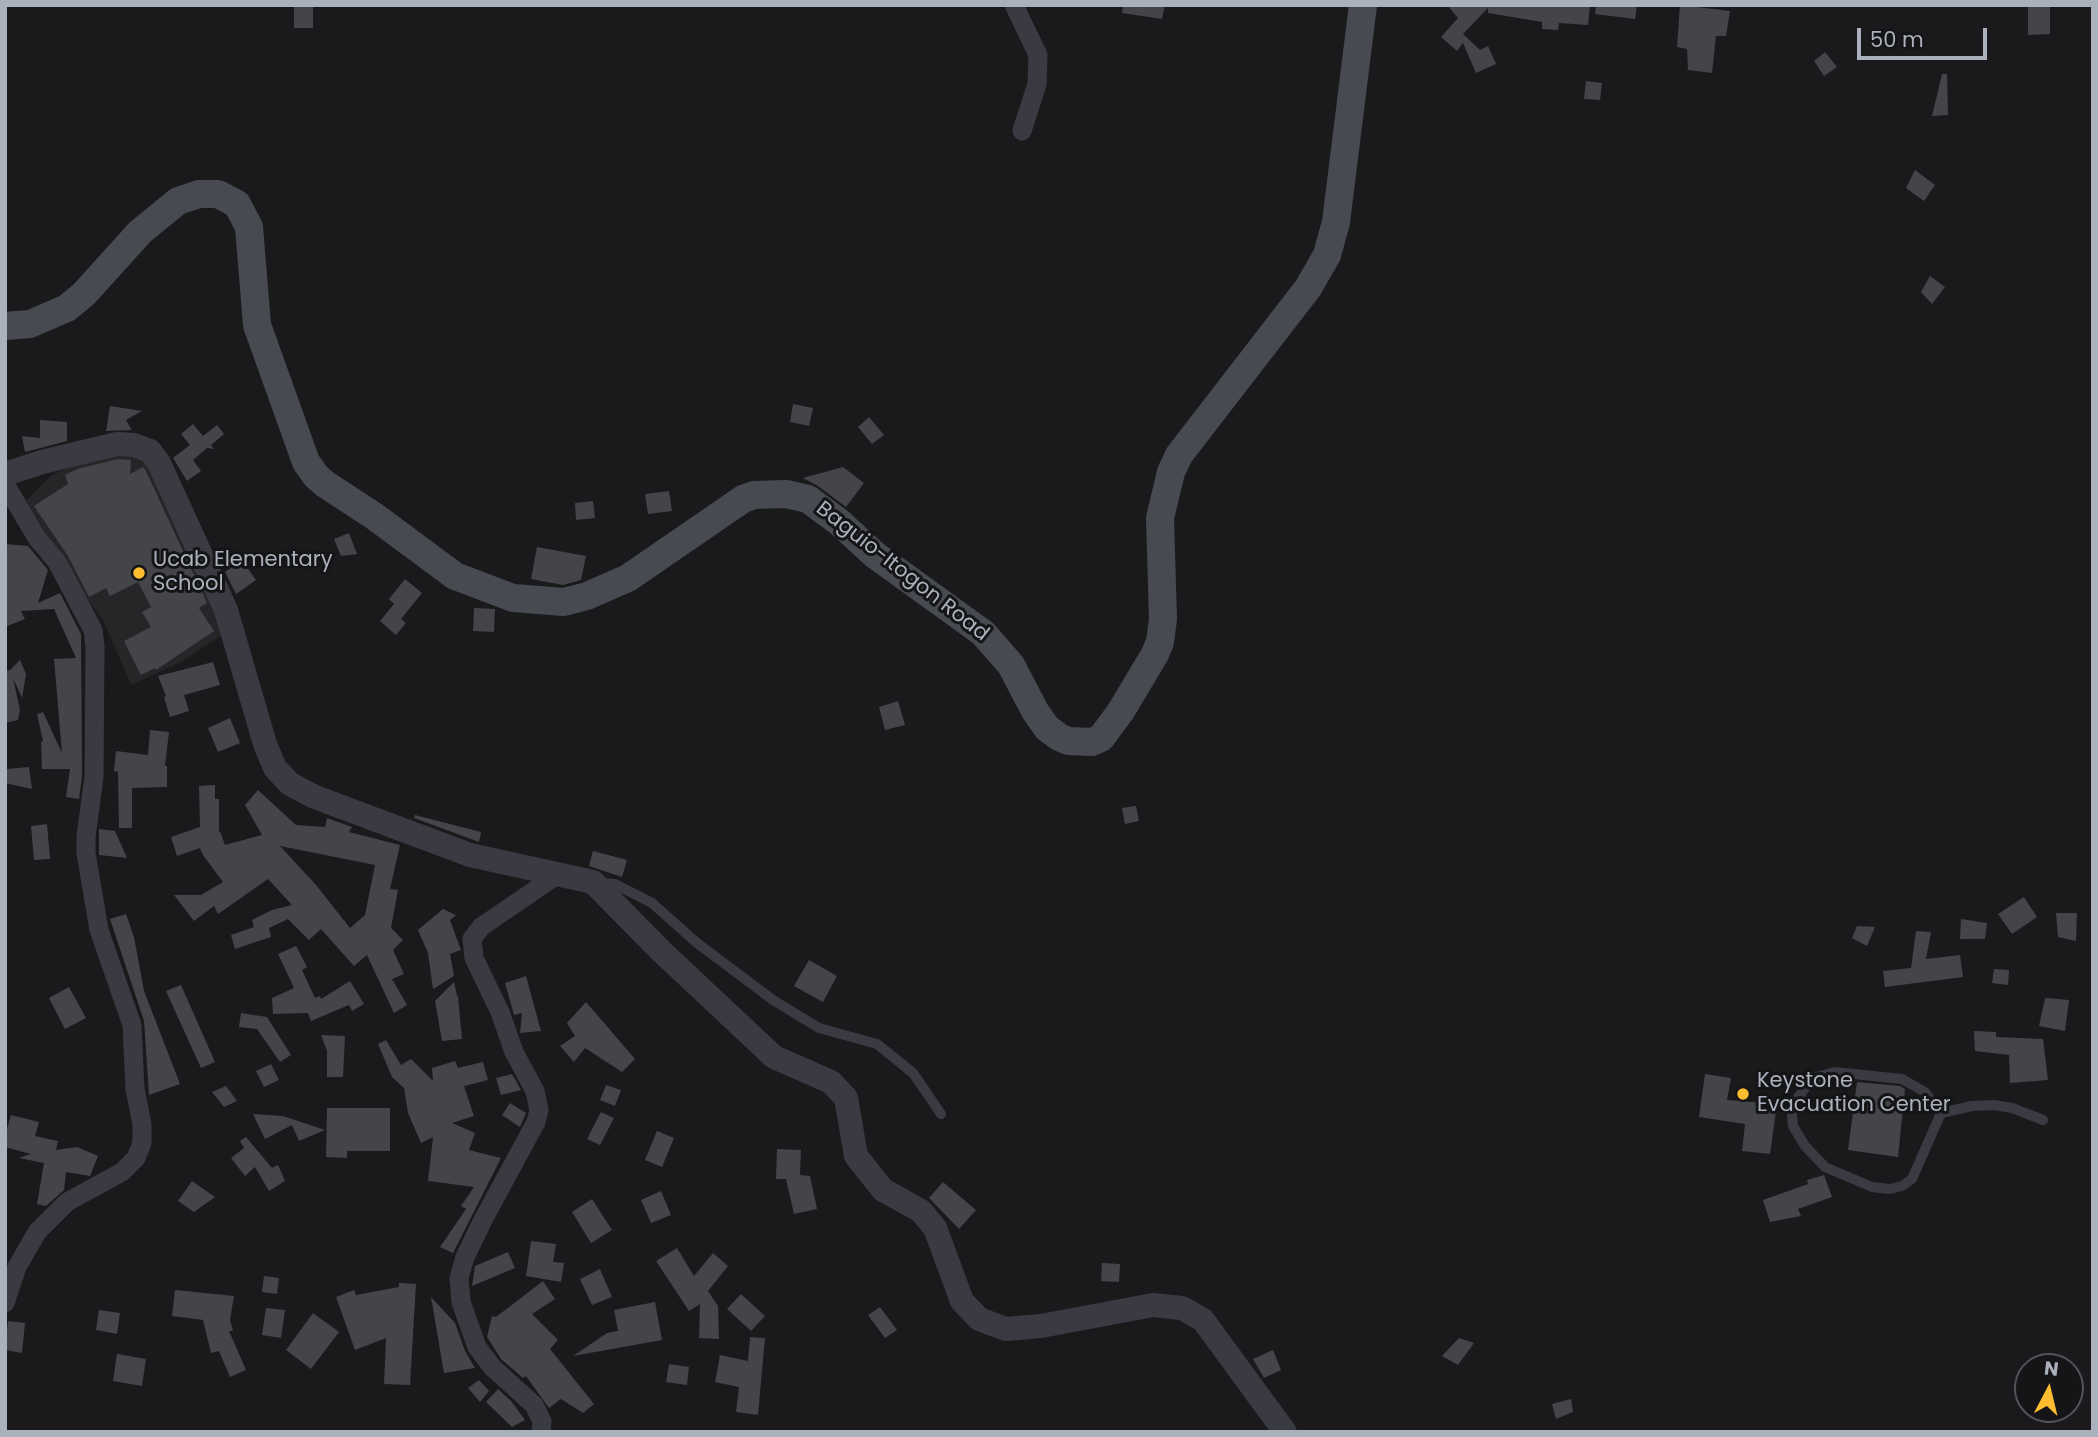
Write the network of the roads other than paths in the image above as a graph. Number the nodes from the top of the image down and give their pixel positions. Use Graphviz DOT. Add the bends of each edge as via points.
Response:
graph roads {
  1 [pos="1014,5"];
  2 [pos="1363,5"];
  3 [pos="1021,131"];
  4 [pos="5,326"];
  5 [pos="5,474"];
  6 [pos="5,484"];
  7 [pos="560,873"];
  8 [pos="593,882"];
  9 [pos="1941,1112"];
  10 [pos="942,1114"];
  11 [pos="2043,1119"];
  12 [pos="5,1303"];
  13 [pos="541,1432"];
  14 [pos="1285,1432"];
  1 -- 3 [label="street" via="1038,55 1037,84"];
  2 -- 4 [label="main road, Baguio-Itogon Road" via="1336,222 1327,255 1308,288 1179,455 1160,518 1160,642 1121,711 1101,738 1092,742 1068,741 1047,728 1011,665 982,634 808,499 786,494 743,499 628,578 564,602 513,598 455,576 325,484 306,462 257,325 249,227 237,204 218,194 178,201 140,232 67,309 30,324"];
  5 -- 7 [label="street" via="117,444 150,451 226,610 265,744 275,768 290,784 470,855"];
  6 -- 12 [label="street" via="57,562 93,629 94,777 86,853 99,930 132,1025 142,1125 136,1158 122,1172 67,1202 37,1232 17,1267"];
  7 -- 8 [label="street"];
  7 -- 13 [label="street" via="481,927 472,939 474,958 535,1091 539,1110 458,1278 477,1347 534,1405"];
  8 -- 10 [label="lane" via="615,884 652,903 773,1000 819,1028 877,1044 913,1073"];
  8 -- 14 [label="street" via="774,1057 831,1082 846,1098 856,1156 883,1190 920,1211 935,1228 962,1301 979,1319 1006,1329 1153,1305 1182,1308 1203,1320"];
  9 -- 9 [label="lane" via="1912,1179 1890,1189 1872,1187 1825,1167 1805,1146 1793,1126 1792,1114 1807,1085 1834,1072 1902,1079 1925,1092"];
  9 -- 11 [label="lane" via="1994,1105"];
}
